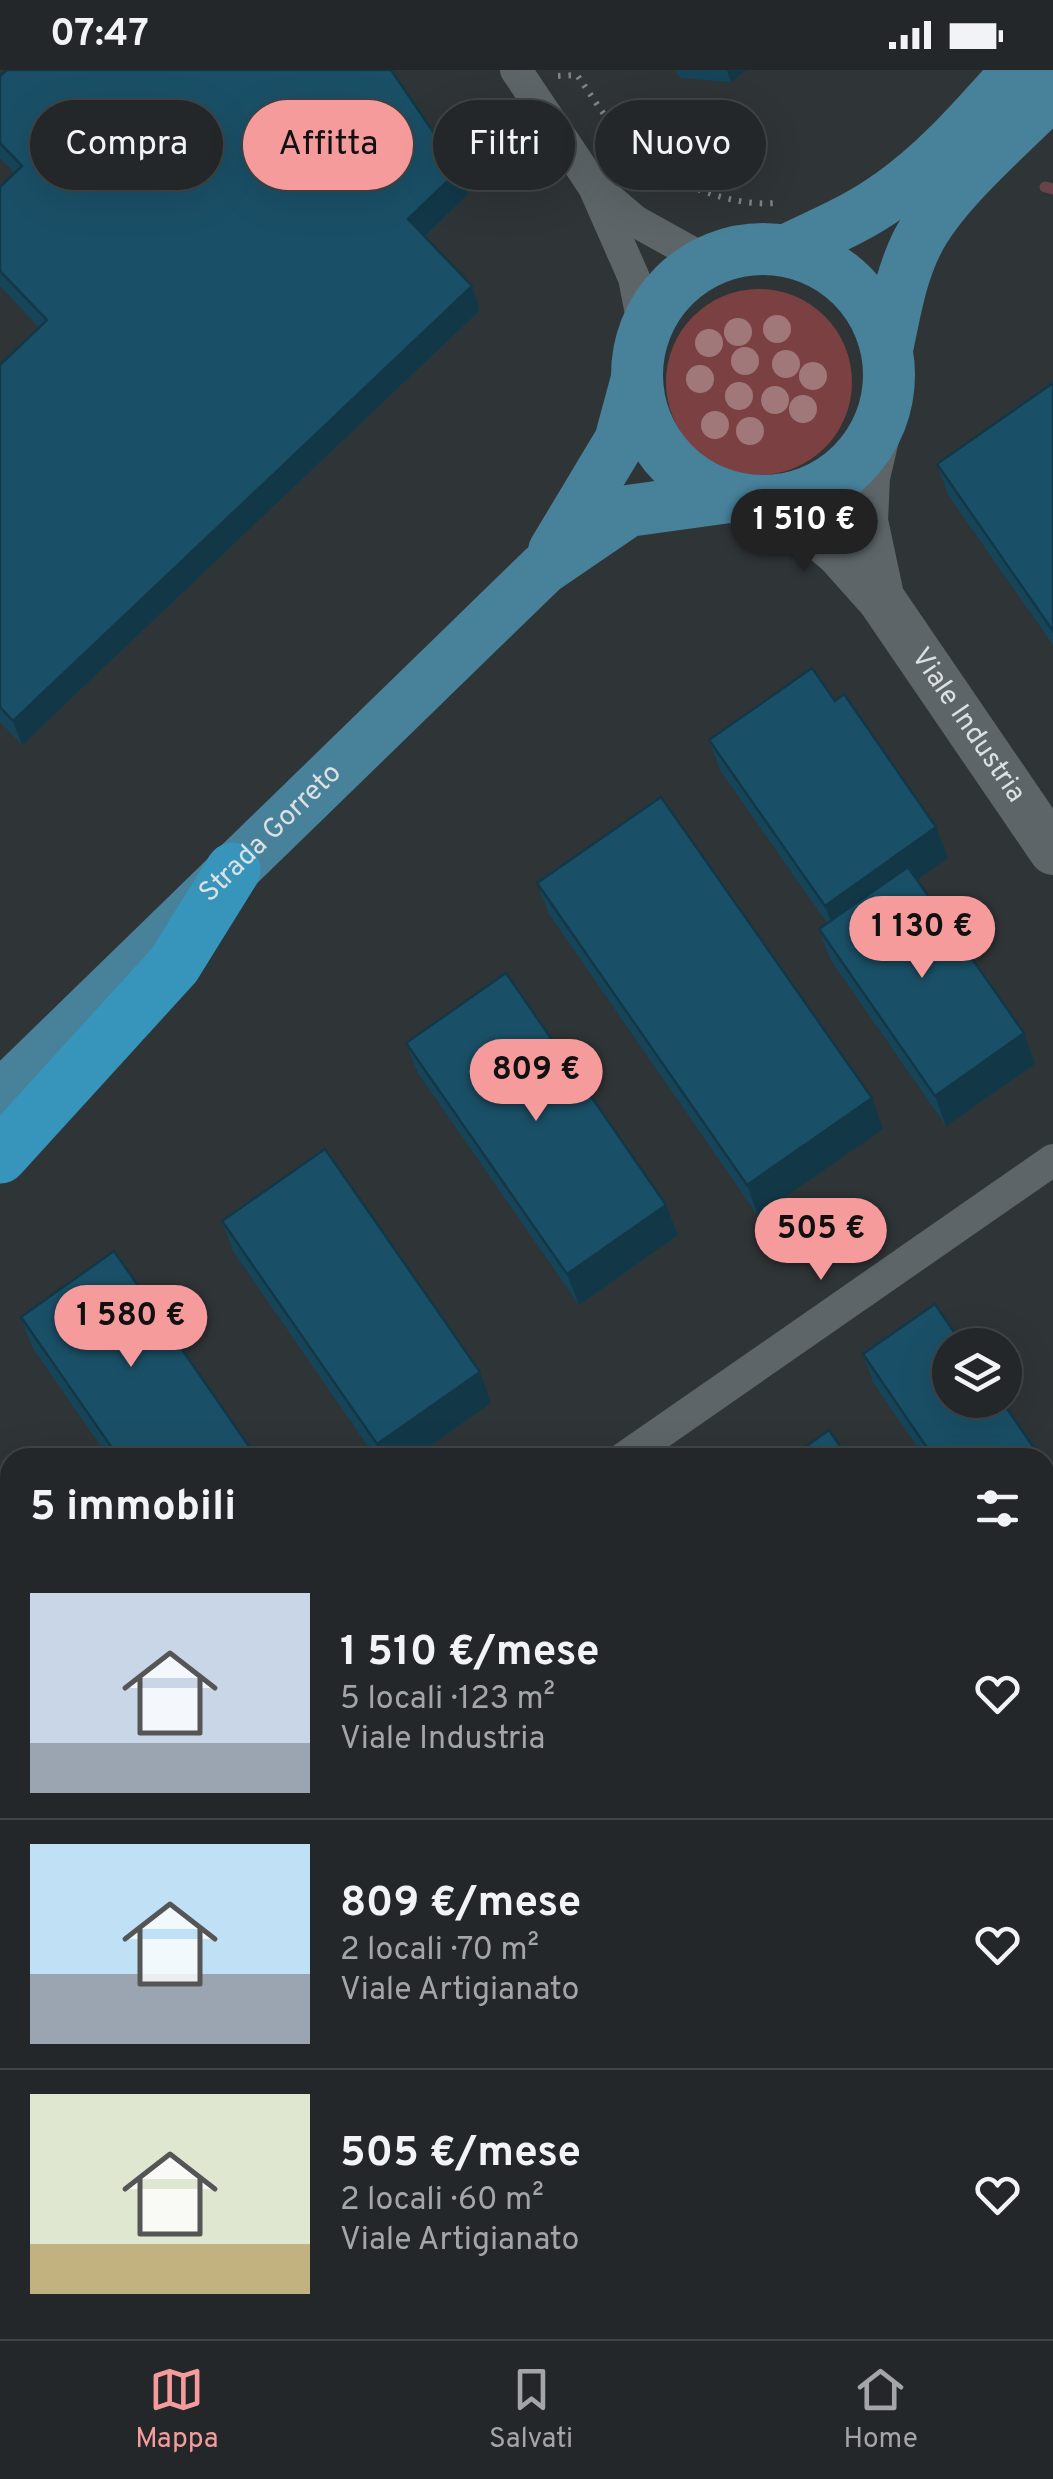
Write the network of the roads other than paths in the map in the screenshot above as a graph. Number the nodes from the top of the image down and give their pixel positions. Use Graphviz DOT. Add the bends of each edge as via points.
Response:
graph roads {
  1 [pos="1018,70"];
  2 [pos="518,74"];
  3 [pos="1053,92"];
  4 [pos="594,187"];
  5 [pos="786,226"];
  6 [pos="706,261"];
  7 [pos="644,330"];
  8 [pos="887,349"];
  9 [pos="636,382"];
  10 [pos="877,430"];
  11 [pos="746,500"];
  12 [pos="543,570"];
  13 [pos="881,600"];
  14 [pos="1053,851"];
  15 [pos="233,870"];
  16 [pos="0,1096"];
  17 [pos="0,1156"];
  18 [pos="1053,1160"];
  19 [pos="638,1448"];
  1 -- 5 [label="main road" via="944,152 891,195 845,223"];
  2 -- 4 [label="street"];
  3 -- 8 [label="main road" via="939,208 900,284"];
  4 -- 6 [label="street" via="635,221"];
  4 -- 7 [label="street" via="634,278"];
  5 -- 6 [label="main road"];
  5 -- 8 [label="main road" via="852,284 875,314"];
  6 -- 7 [label="main road" via="680,278"];
  7 -- 9 [label="main road"];
  8 -- 10 [label="main road" via="889,390"];
  9 -- 11 [label="main road" via="645,420 664,454 693,481"];
  9 -- 12 [label="main road, Strada Gorreto" via="620,441"];
  10 -- 11 [label="main road" via="858,460 830,482 798,497"];
  10 -- 13 [label="street, Viale Industria" via="864,521"];
  11 -- 12 [label="main road, Strada Gorreto" via="680,501 628,511"];
  11 -- 13 [label="street, Viale Industria" via="816,533"];
  12 -- 15 [label="main road, Strada Gorreto"];
  13 -- 14 [label="street, Viale Industria"];
  15 -- 16 [label="main road, Strada Gorreto"];
  15 -- 17 [label="highway" via="174,966"];
  18 -- 19 [label="street"];
}
